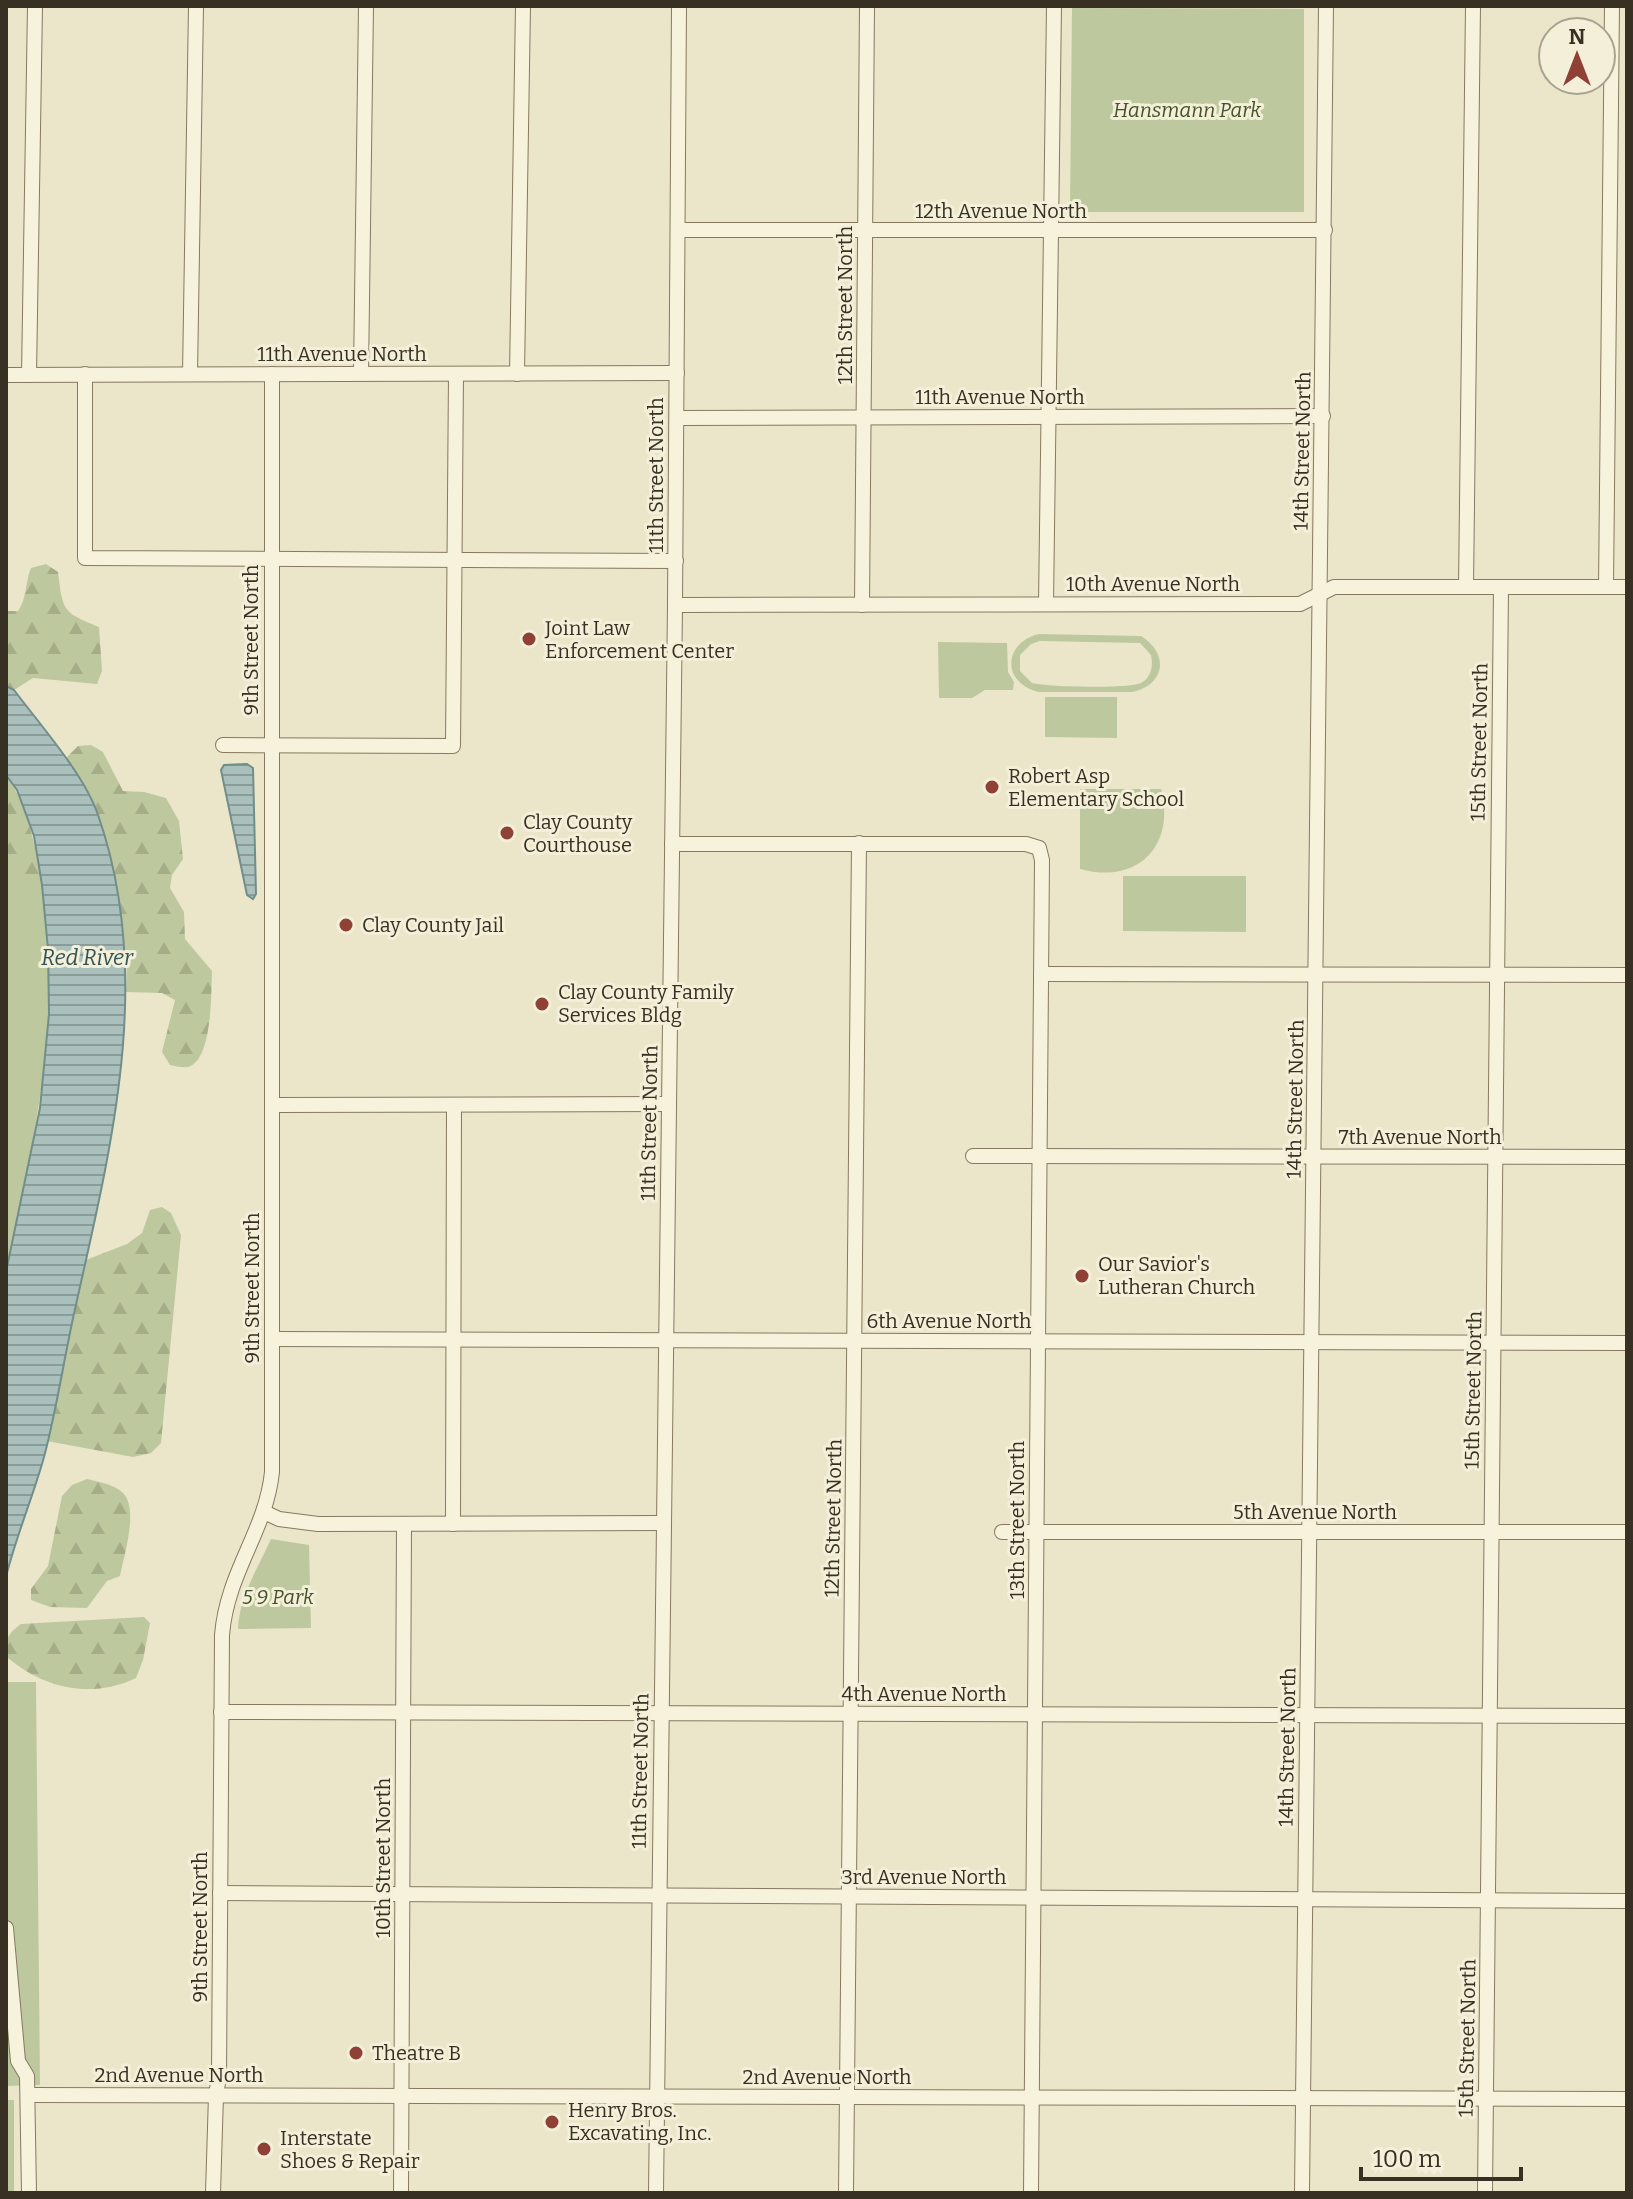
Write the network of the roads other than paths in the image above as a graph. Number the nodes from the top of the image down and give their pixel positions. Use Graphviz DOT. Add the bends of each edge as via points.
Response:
graph roads {
  1 [pos="35,6"];
  2 [pos="196,6"];
  3 [pos="366,6"];
  4 [pos="523,6"];
  5 [pos="679,6"];
  6 [pos="867,6"];
  7 [pos="1054,6"];
  8 [pos="1326,6"];
  9 [pos="1473,6"];
  10 [pos="1612,6"];
  11 [pos="678,230"];
  12 [pos="1325,230"];
  13 [pos="864,231"];
  14 [pos="1051,231"];
  15 [pos="361,373"];
  16 [pos="677,373"];
  17 [pos="85,374"];
  18 [pos="190,374"];
  19 [pos="272,374"];
  20 [pos="456,374"];
  21 [pos="517,374"];
  22 [pos="6,375"];
  23 [pos="29,375"];
  24 [pos="1323,416"];
  25 [pos="865,417"];
  26 [pos="1048,417"];
  27 [pos="677,418"];
  28 [pos="271,558"];
  29 [pos="453,559"];
  30 [pos="676,561"];
  31 [pos="1466,587"];
  32 [pos="1501,587"];
  33 [pos="1606,587"];
  34 [pos="1627,587"];
  35 [pos="1319,595"];
  36 [pos="1046,604"];
  37 [pos="675,605"];
  38 [pos="862,605"];
  39 [pos="223,745"];
  40 [pos="272,745"];
  41 [pos="859,843"];
  42 [pos="672,844"];
  43 [pos="1041,974"];
  44 [pos="1316,974"];
  45 [pos="1497,974"];
  46 [pos="1627,975"];
  47 [pos="669,1104"];
  48 [pos="272,1105"];
  49 [pos="454,1105"];
  50 [pos="973,1156"];
  51 [pos="1040,1156"];
  52 [pos="1314,1156"];
  53 [pos="1495,1157"];
  54 [pos="1627,1157"];
  55 [pos="272,1339"];
  56 [pos="453,1339"];
  57 [pos="665,1340"];
  58 [pos="854,1341"];
  59 [pos="1038,1341"];
  60 [pos="1312,1342"];
  61 [pos="1494,1343"];
  62 [pos="1627,1343"];
  63 [pos="264,1512"];
  64 [pos="663,1523"];
  65 [pos="404,1524"];
  66 [pos="453,1524"];
  67 [pos="1002,1532"];
  68 [pos="1036,1532"];
  69 [pos="1310,1532"];
  70 [pos="1492,1532"];
  71 [pos="1627,1532"];
  72 [pos="221,1712"];
  73 [pos="404,1712"];
  74 [pos="661,1713"];
  75 [pos="851,1714"];
  76 [pos="1035,1714"];
  77 [pos="1308,1715"];
  78 [pos="1490,1715"];
  79 [pos="1627,1716"];
  80 [pos="220,1893"];
  81 [pos="403,1894"];
  82 [pos="658,1895"];
  83 [pos="849,1896"];
  84 [pos="1033,1897"];
  85 [pos="1305,1899"];
  86 [pos="1488,1900"];
  87 [pos="1627,1901"];
  88 [pos="6,1928"];
  89 [pos="28,2095"];
  90 [pos="216,2095"];
  91 [pos="402,2096"];
  92 [pos="657,2096"];
  93 [pos="847,2097"];
  94 [pos="1032,2097"];
  95 [pos="1303,2098"];
  96 [pos="1486,2098"];
  97 [pos="1627,2099"];
  98 [pos="29,2193"];
  99 [pos="213,2193"];
  100 [pos="401,2193"];
  101 [pos="656,2193"];
  102 [pos="846,2193"];
  103 [pos="1031,2193"];
  104 [pos="1302,2193"];
  105 [pos="1485,2193"];
  1 -- 23 [label="street"];
  2 -- 18 [label="street"];
  3 -- 15 [label="street"];
  4 -- 21 [label="street"];
  5 -- 11 [label="street, 11th Street North"];
  6 -- 13 [label="street, 12th Street North"];
  7 -- 14 [label="street"];
  8 -- 12 [label="street, 14th Street North"];
  9 -- 31 [label="street"];
  10 -- 33 [label="street"];
  11 -- 13 [label="street, 12th Avenue North"];
  11 -- 16 [label="street, 11th Street North"];
  12 -- 14 [label="street, 12th Avenue North"];
  12 -- 24 [label="street, 14th Street North"];
  13 -- 14 [label="street, 12th Avenue North"];
  13 -- 25 [label="street, 12th Street North"];
  14 -- 26 [label="street"];
  15 -- 19 [label="street, 11th Avenue North"];
  15 -- 20 [label="street, 11th Avenue North"];
  16 -- 21 [label="street, 11th Avenue North"];
  16 -- 27 [label="street, 11th Street North"];
  17 -- 18 [label="street, 11th Avenue North"];
  17 -- 23 [label="street, 11th Avenue North"];
  17 -- 28 [label="street" via="85,558"];
  18 -- 19 [label="street, 11th Avenue North"];
  19 -- 28 [label="street, 9th Street North"];
  20 -- 21 [label="street, 11th Avenue North"];
  20 -- 29 [label="street"];
  22 -- 23 [label="street, 11th Avenue North"];
  24 -- 26 [label="street, 11th Avenue North"];
  24 -- 35 [label="street, 14th Street North"];
  25 -- 26 [label="street, 11th Avenue North"];
  25 -- 27 [label="street, 11th Avenue North"];
  25 -- 38 [label="street, 12th Street North"];
  26 -- 36 [label="street"];
  27 -- 30 [label="street, 11th Street North"];
  28 -- 29 [label="street"];
  28 -- 40 [label="street, 9th Street North"];
  29 -- 30 [label="street"];
  29 -- 40 [label="street" via="453,746"];
  30 -- 37 [label="street, 11th Street North"];
  31 -- 32 [label="street, 10th Avenue North"];
  31 -- 35 [label="street, 10th Avenue North" via="1334,587"];
  32 -- 33 [label="street, 10th Avenue North"];
  32 -- 45 [label="street, 15th Street North"];
  33 -- 34 [label="street, 10th Avenue North"];
  35 -- 36 [label="street, 10th Avenue North" via="1300,604"];
  35 -- 44 [label="street, 14th Street North"];
  36 -- 38 [label="street, 10th Avenue North"];
  37 -- 38 [label="street, 10th Avenue North"];
  37 -- 42 [label="street, 11th Street North"];
  39 -- 40 [label="street"];
  40 -- 48 [label="street, 9th Street North"];
  41 -- 42 [label="street"];
  41 -- 43 [label="street, 13th Street North" via="1039,848"];
  41 -- 58 [label="street, 12th Street North"];
  42 -- 47 [label="street, 11th Street North"];
  43 -- 44 [label="street"];
  43 -- 51 [label="street, 13th Street North"];
  44 -- 45 [label="street"];
  44 -- 52 [label="street, 14th Street North"];
  45 -- 46 [label="street"];
  45 -- 53 [label="street, 15th Street North"];
  47 -- 49 [label="street"];
  47 -- 57 [label="street, 11th Street North"];
  48 -- 49 [label="street"];
  48 -- 55 [label="street, 9th Street North"];
  49 -- 56 [label="street"];
  50 -- 51 [label="street, 7th Avenue North"];
  51 -- 52 [label="street, 7th Avenue North"];
  51 -- 59 [label="street, 13th Street North"];
  52 -- 53 [label="street, 7th Avenue North"];
  52 -- 60 [label="street, 14th Street North"];
  53 -- 54 [label="street, 7th Avenue North"];
  53 -- 61 [label="street, 15th Street North"];
  55 -- 56 [label="street, 6th Avenue North"];
  55 -- 63 [label="street, 9th Street North" via="272,1472"];
  56 -- 57 [label="street, 6th Avenue North"];
  56 -- 66 [label="street"];
  57 -- 58 [label="street, 6th Avenue North"];
  57 -- 64 [label="street, 11th Street North"];
  58 -- 59 [label="street, 6th Avenue North"];
  58 -- 75 [label="street, 12th Street North"];
  59 -- 60 [label="street, 6th Avenue North"];
  59 -- 68 [label="street, 13th Street North"];
  60 -- 61 [label="street, 6th Avenue North"];
  60 -- 69 [label="street, 14th Street North"];
  61 -- 62 [label="street, 6th Avenue North"];
  61 -- 70 [label="street, 15th Street North"];
  63 -- 65 [label="street" via="300,1523"];
  63 -- 72 [label="street, 9th Street North" via="224,1610"];
  64 -- 66 [label="street"];
  64 -- 74 [label="street, 11th Street North"];
  65 -- 66 [label="street"];
  65 -- 73 [label="street, 10th Street North"];
  67 -- 68 [label="street, 5th Avenue North"];
  68 -- 69 [label="street, 5th Avenue North"];
  68 -- 76 [label="street, 13th Street North"];
  69 -- 70 [label="street, 5th Avenue North"];
  69 -- 77 [label="street, 14th Street North"];
  70 -- 71 [label="street, 5th Avenue North"];
  70 -- 78 [label="street, 15th Street North"];
  72 -- 73 [label="street, 4th Avenue North"];
  72 -- 80 [label="street, 9th Street North"];
  73 -- 74 [label="street, 4th Avenue North"];
  73 -- 81 [label="street, 10th Street North"];
  74 -- 75 [label="street, 4th Avenue North"];
  74 -- 82 [label="street, 11th Street North"];
  75 -- 76 [label="street, 4th Avenue North"];
  75 -- 83 [label="street, 12th Street North"];
  76 -- 77 [label="street, 4th Avenue North"];
  76 -- 84 [label="street, 13th Street North"];
  77 -- 78 [label="street, 4th Avenue North"];
  77 -- 85 [label="street, 14th Street North"];
  78 -- 79 [label="street, 4th Avenue North"];
  78 -- 86 [label="street, 15th Street North"];
  80 -- 81 [label="street, 3rd Avenue North"];
  80 -- 90 [label="street, 9th Street North"];
  81 -- 82 [label="street, 3rd Avenue North"];
  81 -- 91 [label="street, 10th Street North"];
  82 -- 83 [label="street, 3rd Avenue North"];
  82 -- 92 [label="street, 11th Street North"];
  83 -- 84 [label="street, 3rd Avenue North"];
  83 -- 93 [label="street, 12th Street North"];
  84 -- 85 [label="street, 3rd Avenue North"];
  84 -- 94 [label="street, 13th Street North"];
  85 -- 86 [label="street, 3rd Avenue North"];
  85 -- 95 [label="street, 14th Street North"];
  86 -- 87 [label="street, 3rd Avenue North"];
  86 -- 96 [label="street, 15th Street North"];
  88 -- 89 [label="street" via="18,2061 27,2076"];
  89 -- 90 [label="street, 2nd Avenue North"];
  89 -- 98 [label="street"];
  90 -- 91 [label="street, 2nd Avenue North"];
  90 -- 99 [label="street, 9th Street North"];
  91 -- 92 [label="street, 2nd Avenue North"];
  91 -- 100 [label="street, 10th Street North"];
  92 -- 93 [label="street, 2nd Avenue North"];
  92 -- 101 [label="street, 11th Street North"];
  93 -- 94 [label="street, 2nd Avenue North"];
  93 -- 102 [label="street, 12th Street North"];
  94 -- 95 [label="street, 2nd Avenue North"];
  94 -- 103 [label="street, 13th Street North"];
  95 -- 96 [label="street, 2nd Avenue North"];
  95 -- 104 [label="street, 14th Street North"];
  96 -- 97 [label="street, 2nd Avenue North"];
  96 -- 105 [label="street, 15th Street North"];
}
